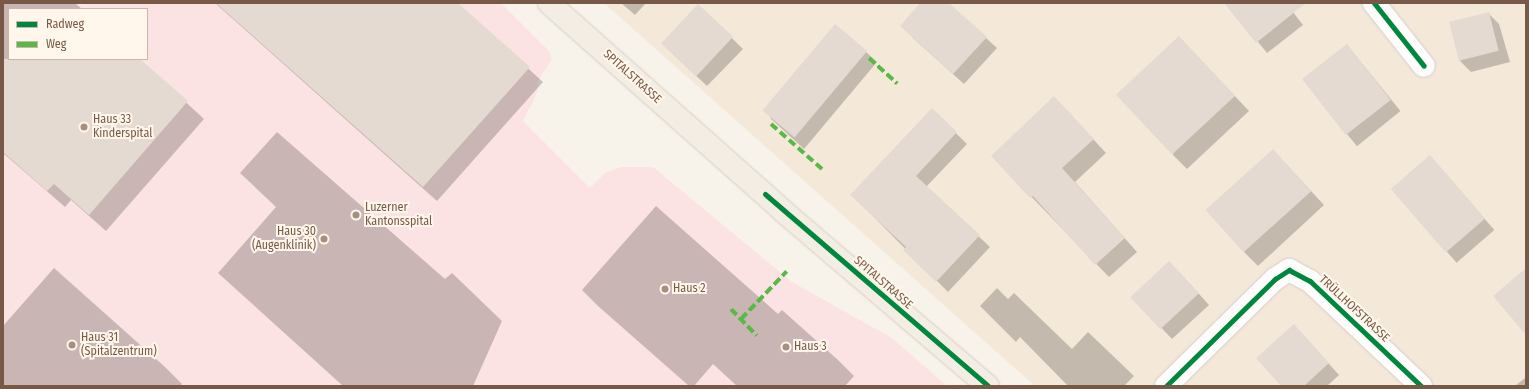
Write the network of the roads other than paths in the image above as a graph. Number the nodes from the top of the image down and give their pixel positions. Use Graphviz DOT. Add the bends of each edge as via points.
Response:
graph roads {
  1 [pos="549,3"];
  2 [pos="1374,3"];
  3 [pos="1424,66"];
  4 [pos="988,386"];
  5 [pos="1166,386"];
  6 [pos="1421,386"];
  1 -- 4 [label="main road, SPITALSTRASSE" via="784,212"];
  2 -- 3 [label="street"];
  5 -- 6 [label="street, TRÜLLHOFSTRASSE" via="1275,279 1289,270 1310,281"];
}
